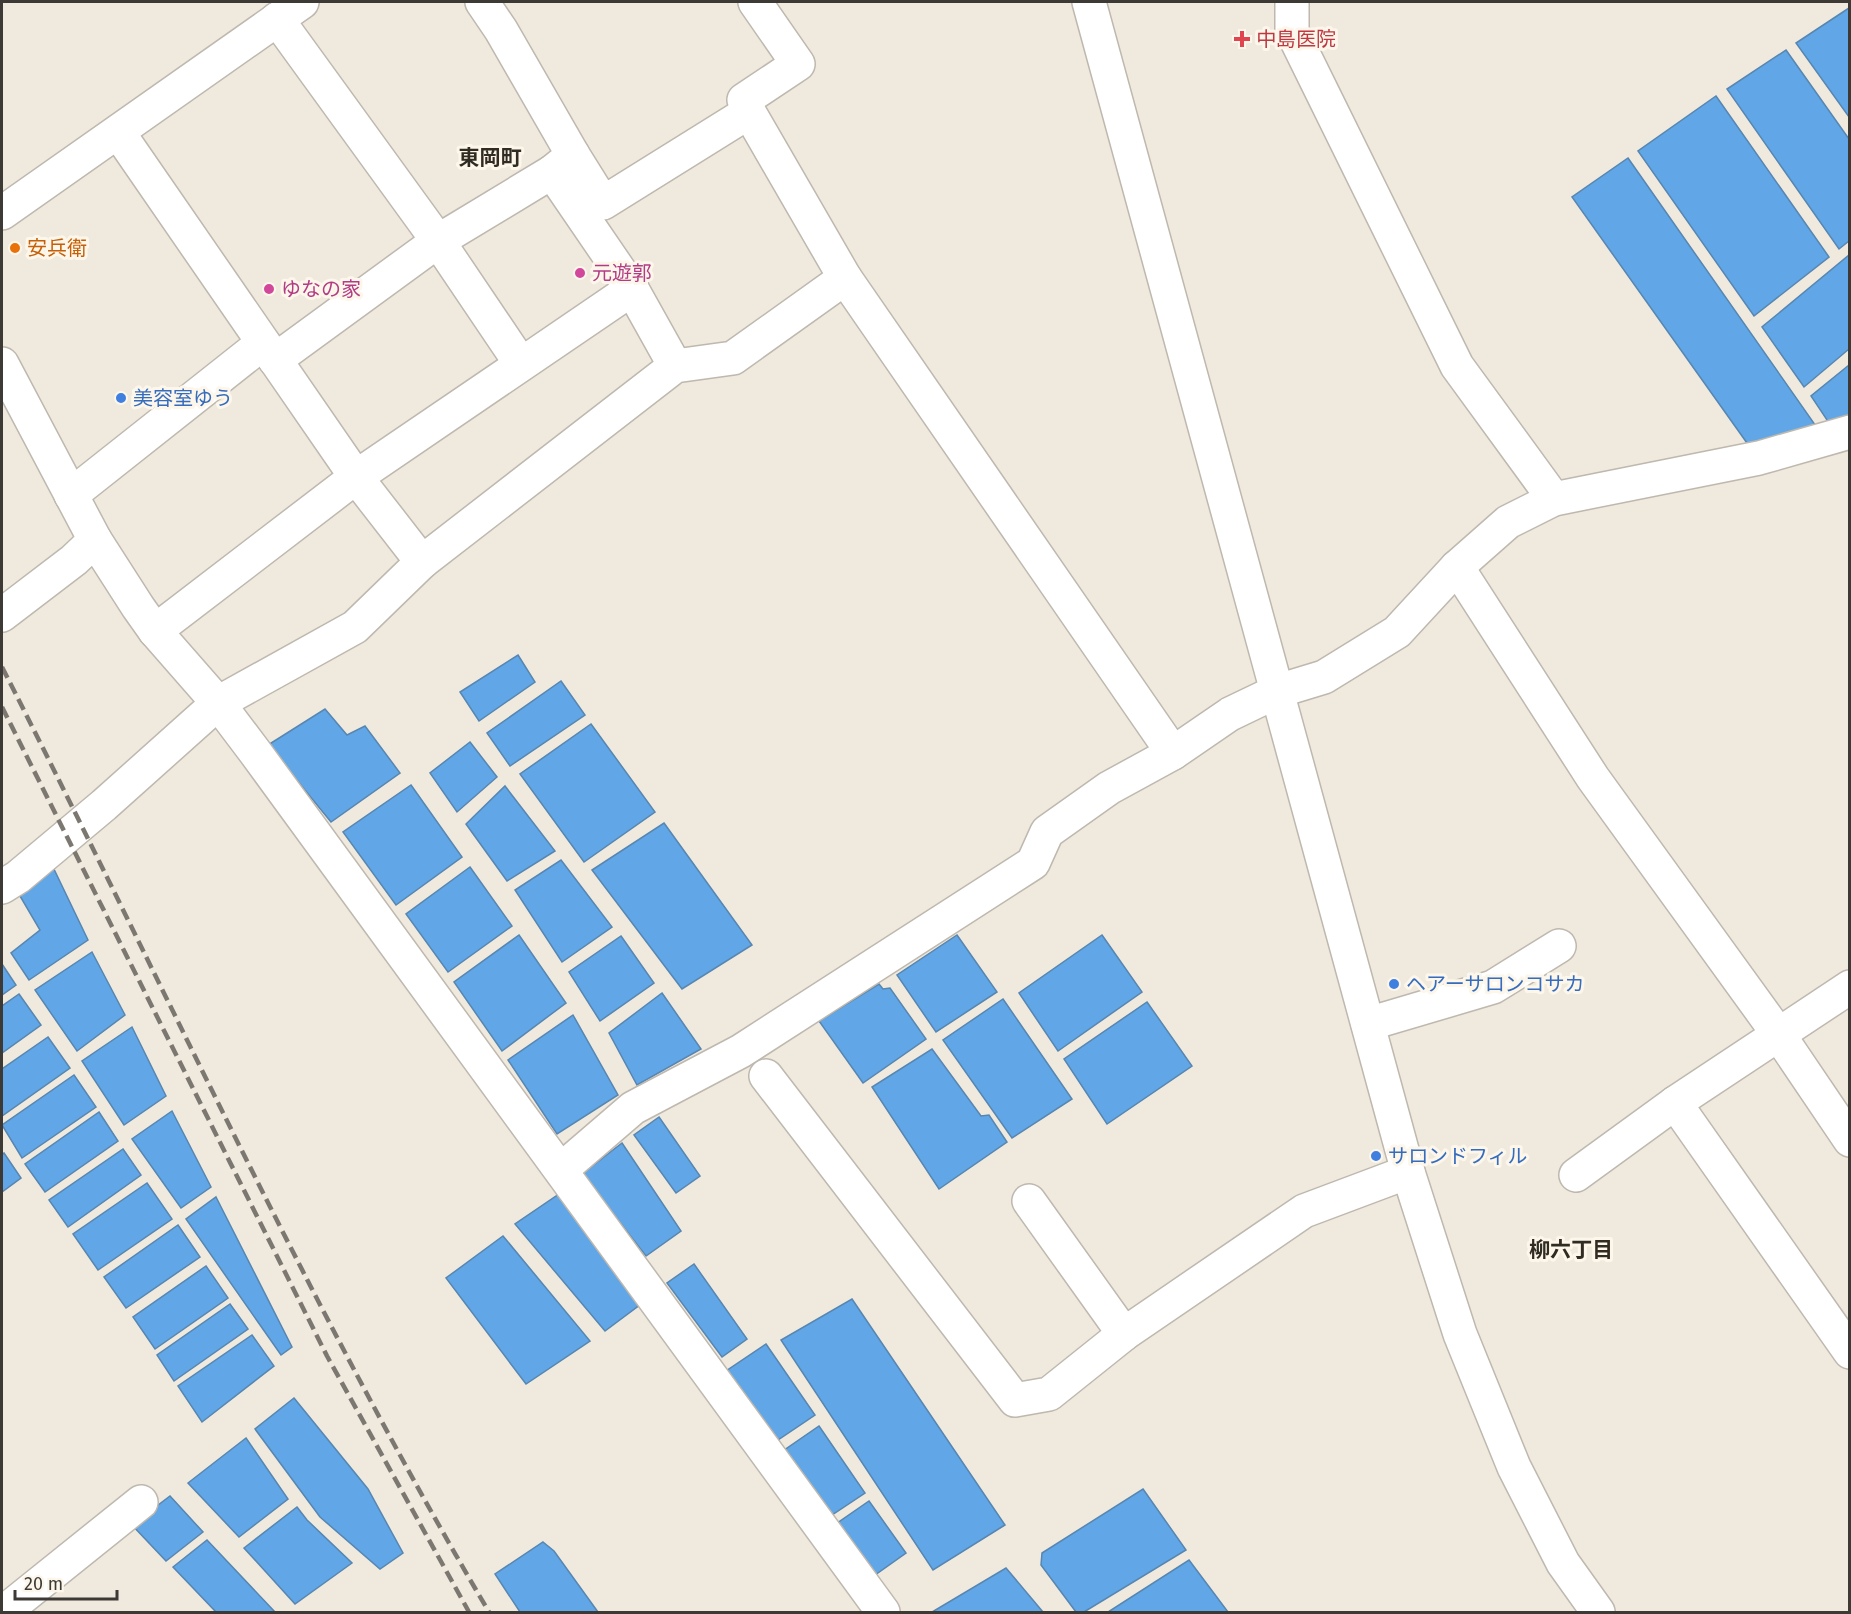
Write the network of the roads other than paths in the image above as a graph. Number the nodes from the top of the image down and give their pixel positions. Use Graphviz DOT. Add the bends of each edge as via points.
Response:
graph roads {
  1 [pos="482,2"];
  2 [pos="755,2"];
  3 [pos="1089,2"];
  4 [pos="1292,2"];
  5 [pos="289,10"];
  6 [pos="749,112"];
  7 [pos="118,132"];
  8 [pos="562,164"];
  9 [pos="2,213"];
  10 [pos="438,242"];
  11 [pos="846,278"];
  12 [pos="632,289"];
  13 [pos="269,352"];
  14 [pos="2,364"];
  15 [pos="521,364"];
  16 [pos="675,366"];
  17 [pos="1850,432"];
  18 [pos="356,477"];
  19 [pos="71,495"];
  20 [pos="1554,499"];
  21 [pos="95,540"];
  22 [pos="422,562"];
  23 [pos="1457,567"];
  24 [pos="2,615"];
  25 [pos="155,631"];
  26 [pos="1278,691"];
  27 [pos="218,703"];
  28 [pos="1173,753"];
  29 [pos="2,887"];
  30 [pos="1559,946"];
  31 [pos="1850,987"];
  32 [pos="1368,1024"];
  33 [pos="1779,1035"];
  34 [pos="766,1076"];
  35 [pos="1675,1103"];
  36 [pos="1850,1140"];
  37 [pos="562,1170"];
  38 [pos="1408,1172"];
  39 [pos="1576,1176"];
  40 [pos="1029,1201"];
  41 [pos="1124,1334"];
  42 [pos="1850,1352"];
  43 [pos="141,1502"];
  44 [pos="4,1612"];
  45 [pos="883,1612"];
  46 [pos="1598,1612"];
  1 -- 8 [label="street" via="501,30"];
  2 -- 6 [label="street" via="798,64 744,100"];
  3 -- 26 [label="street"];
  4 -- 20 [label="street" via="1292,32 1457,366"];
  5 -- 7 [label="street"];
  5 -- 10 [label="street"];
  6 -- 8 [label="street" via="603,203"];
  6 -- 11 [label="street"];
  7 -- 9 [label="street"];
  7 -- 13 [label="street"];
  8 -- 10 [label="street"];
  8 -- 12 [label="street"];
  10 -- 13 [label="street"];
  10 -- 15 [label="street"];
  11 -- 16 [label="street" via="733,358"];
  11 -- 28 [label="street"];
  12 -- 15 [label="street"];
  12 -- 16 [label="street"];
  13 -- 18 [label="street"];
  13 -- 19 [label="street"];
  14 -- 19 [label="street"];
  15 -- 18 [label="street"];
  16 -- 22 [label="street"];
  17 -- 20 [label="street" via="1759,458"];
  18 -- 22 [label="street"];
  18 -- 25 [label="street"];
  19 -- 21 [label="street"];
  20 -- 23 [label="street" via="1508,522"];
  21 -- 24 [label="street"];
  21 -- 25 [label="street"];
  22 -- 27 [label="street" via="355,627"];
  23 -- 26 [label="street" via="1397,632 1324,677"];
  23 -- 33 [label="street" via="1593,778"];
  25 -- 27 [label="street"];
  26 -- 28 [label="street" via="1230,714"];
  26 -- 32 [label="street"];
  27 -- 29 [label="street" via="104,805"];
  27 -- 37 [label="street"];
  28 -- 37 [label="street" via="1110,788 1047,832 1033,863 741,1051 633,1108"];
  30 -- 32 [label="street" via="1493,987"];
  31 -- 33 [label="street"];
  32 -- 38 [label="street"];
  33 -- 35 [label="street"];
  33 -- 36 [label="street"];
  34 -- 41 [label="street" via="1015,1401 1049,1394"];
  35 -- 39 [label="street"];
  35 -- 42 [label="street"];
  37 -- 45 [label="street"];
  38 -- 41 [label="street" via="1304,1210"];
  38 -- 46 [label="street" via="1460,1334 1514,1467 1563,1563"];
  40 -- 41 [label="street"];
  43 -- 44 [label="street"];
}
